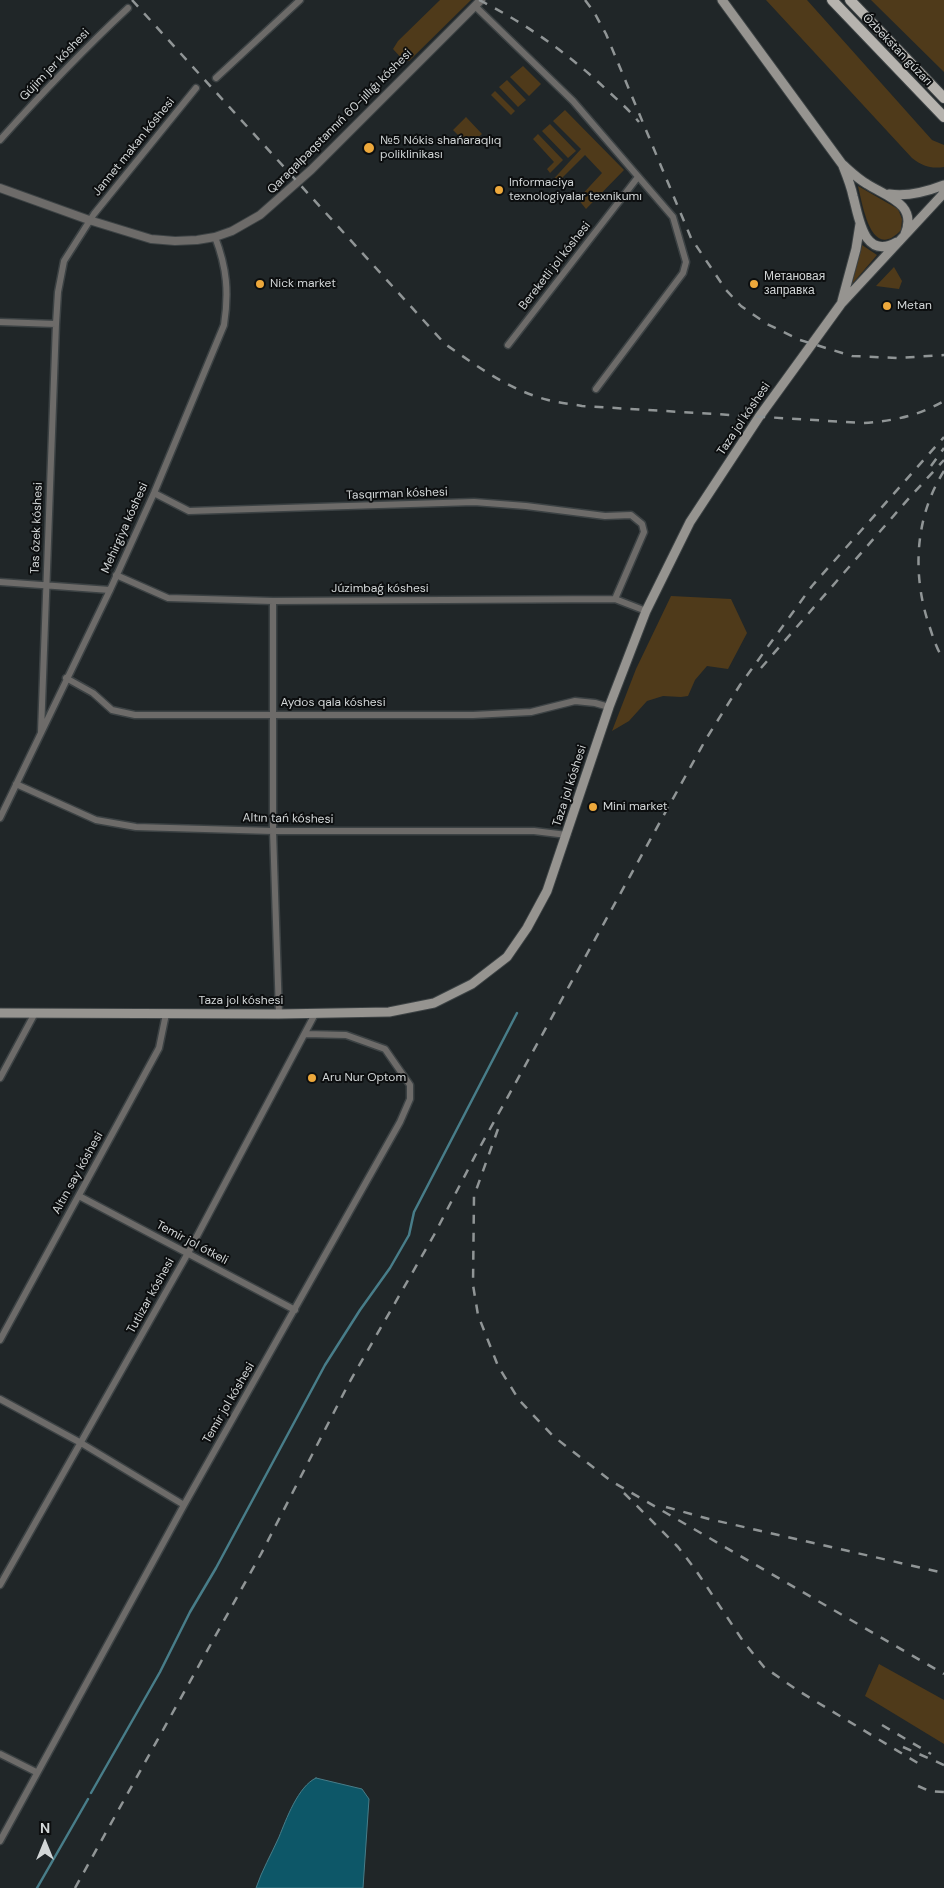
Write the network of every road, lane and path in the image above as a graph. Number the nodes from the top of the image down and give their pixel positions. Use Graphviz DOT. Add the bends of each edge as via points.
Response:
graph roads {
  1 [pos="300,0"];
  2 [pos="481,0"];
  3 [pos="722,0"];
  4 [pos="832,0"];
  5 [pos="850,0"];
  6 [pos="475,6"];
  7 [pos="128,8"];
  8 [pos="216,78"];
  9 [pos="196,88"];
  10 [pos="944,98"];
  11 [pos="944,117"];
  12 [pos="0,140"];
  13 [pos="842,164"];
  14 [pos="638,177"];
  15 [pos="944,184"];
  16 [pos="0,188"];
  17 [pos="880,192"];
  18 [pos="944,193"];
  19 [pos="90,220"];
  20 [pos="860,224"];
  21 [pos="215,237"];
  22 [pos="902,238"];
  23 [pos="841,304"];
  24 [pos="0,322"];
  25 [pos="56,324"];
  26 [pos="508,345"];
  27 [pos="596,389"];
  28 [pos="154,493"];
  29 [pos="116,575"];
  30 [pos="0,582"];
  31 [pos="46,584"];
  32 [pos="110,590"];
  33 [pos="615,599"];
  34 [pos="273,601"];
  35 [pos="646,612"];
  36 [pos="66,678"];
  37 [pos="609,707"];
  38 [pos="273,714"];
  39 [pos="41,732"];
  40 [pos="16,784"];
  41 [pos="0,818"];
  42 [pos="273,831"];
  43 [pos="567,835"];
  44 [pos="0,1013"];
  45 [pos="35,1013"];
  46 [pos="166,1014"];
  47 [pos="279,1014"];
  48 [pos="315,1014"];
  49 [pos="306,1034"];
  50 [pos="0,1078"];
  51 [pos="79,1196"];
  52 [pos="188,1253"];
  53 [pos="295,1310"];
  54 [pos="0,1340"];
  55 [pos="0,1399"];
  56 [pos="81,1443"];
  57 [pos="184,1505"];
  58 [pos="0,1585"];
  59 [pos="0,1754"];
  60 [pos="36,1772"];
  61 [pos="0,1841"];
  1 -- 8 [label="street"];
  2 -- 6 [label="street, Qaraqalpaqstannıń 60-jıllıǵı kóshesi"];
  3 -- 13 [label="main road"];
  4 -- 11 [label="main road, Ózbekstan gúzarı"];
  5 -- 10 [label="main road, Ózbekstan gúzarı"];
  6 -- 14 [label="street" via="573,101"];
  6 -- 21 [label="street, Qaraqalpaqstannıń 60-jıllıǵı kóshesi" via="286,193 246,224"];
  7 -- 12 [label="street, Gújim jer kóshesi"];
  9 -- 19 [label="street, Jannet makan kóshesi"];
  13 -- 17 [label="main road"];
  13 -- 20 [label="main road"];
  14 -- 26 [label="street, Bereketli jol kóshesi"];
  14 -- 27 [label="street" via="673,217 686,262 683,273"];
  15 -- 17 [label="main road" via="912,194"];
  16 -- 19 [label="street, Qaraqalpaqstannıń 60-jıllıǵı kóshesi"];
  17 -- 22 [label="main road" via="899,202 905,210 908,224"];
  18 -- 22 [label="main road, Taza jol kóshesi"];
  19 -- 21 [label="street, Qaraqalpaqstannıń 60-jıllıǵı kóshesi" via="151,239 175,241"];
  19 -- 25 [label="street, Tas ózek kóshesi" via="64,261"];
  20 -- 22 [label="main road" via="872,243 890,245"];
  20 -- 23 [label="main road"];
  21 -- 28 [label="street, Mehirgiya kóshesi" via="222,257 228,300 224,325"];
  22 -- 23 [label="main road, Taza jol kóshesi"];
  23 -- 35 [label="main road, Taza jol kóshesi" via="690,522"];
  24 -- 25 [label="street"];
  25 -- 31 [label="street, Tas ózek kóshesi"];
  28 -- 29 [label="street, Mehirgiya kóshesi"];
  28 -- 33 [label="street, Tasqırman kóshesi" via="189,512 474,502 605,516 631,515 642,524 644,532"];
  29 -- 32 [label="street, Mehirgiya kóshesi"];
  29 -- 34 [label="street, Júzimbaǵ kóshesi" via="168,598"];
  30 -- 31 [label="street"];
  31 -- 32 [label="street"];
  31 -- 39 [label="street, Tas ózek kóshesi"];
  32 -- 36 [label="street, Mehirgiya kóshesi"];
  33 -- 34 [label="street, Júzimbaǵ kóshesi"];
  33 -- 35 [label="street, Júzimbaǵ kóshesi"];
  34 -- 38 [label="street"];
  35 -- 37 [label="main road, Taza jol kóshesi"];
  36 -- 38 [label="street, Aydos qala kóshesi" via="93,693 112,710 135,716"];
  36 -- 39 [label="street, Mehirgiya kóshesi"];
  37 -- 38 [label="street, Aydos qala kóshesi" via="575,701 531,712 483,715"];
  37 -- 43 [label="main road, Taza jol kóshesi"];
  38 -- 42 [label="street"];
  39 -- 40 [label="street, Mehirgiya kóshesi"];
  40 -- 41 [label="street, Mehirgiya kóshesi"];
  40 -- 42 [label="street, Altın tań kóshesi" via="96,820 136,827"];
  42 -- 43 [label="street, Altın tań kóshesi" via="534,831"];
  42 -- 47 [label="street"];
  43 -- 48 [label="main road, Taza jol kóshesi" via="547,891 527,928 507,957 472,984 434,1003 388,1012"];
  44 -- 45 [label="main road, Taza jol kóshesi"];
  45 -- 46 [label="main road, Taza jol kóshesi"];
  45 -- 50 [label="street"];
  46 -- 47 [label="main road, Taza jol kóshesi"];
  46 -- 51 [label="street, Altın say kóshesi" via="159,1048"];
  47 -- 48 [label="main road, Taza jol kóshesi"];
  48 -- 49 [label="street, Tutlızar kóshesi"];
  49 -- 52 [label="street, Tutlızar kóshesi"];
  49 -- 53 [label="street, Temir jol kóshesi" via="346,1035 385,1049 410,1085 410,1099"];
  51 -- 52 [label="street, Temir jol ótkeli"];
  51 -- 54 [label="street, Altın say kóshesi"];
  52 -- 53 [label="street, Temir jol ótkeli"];
  52 -- 56 [label="street, Tutlızar kóshesi"];
  53 -- 57 [label="street, Temir jol kóshesi"];
  55 -- 56 [label="street"];
  56 -- 57 [label="street"];
  56 -- 58 [label="street, Tutlızar kóshesi"];
  57 -- 60 [label="street, Temir jol kóshesi"];
  59 -- 60 [label="street"];
  60 -- 61 [label="street, Temir jol kóshesi"];
}
